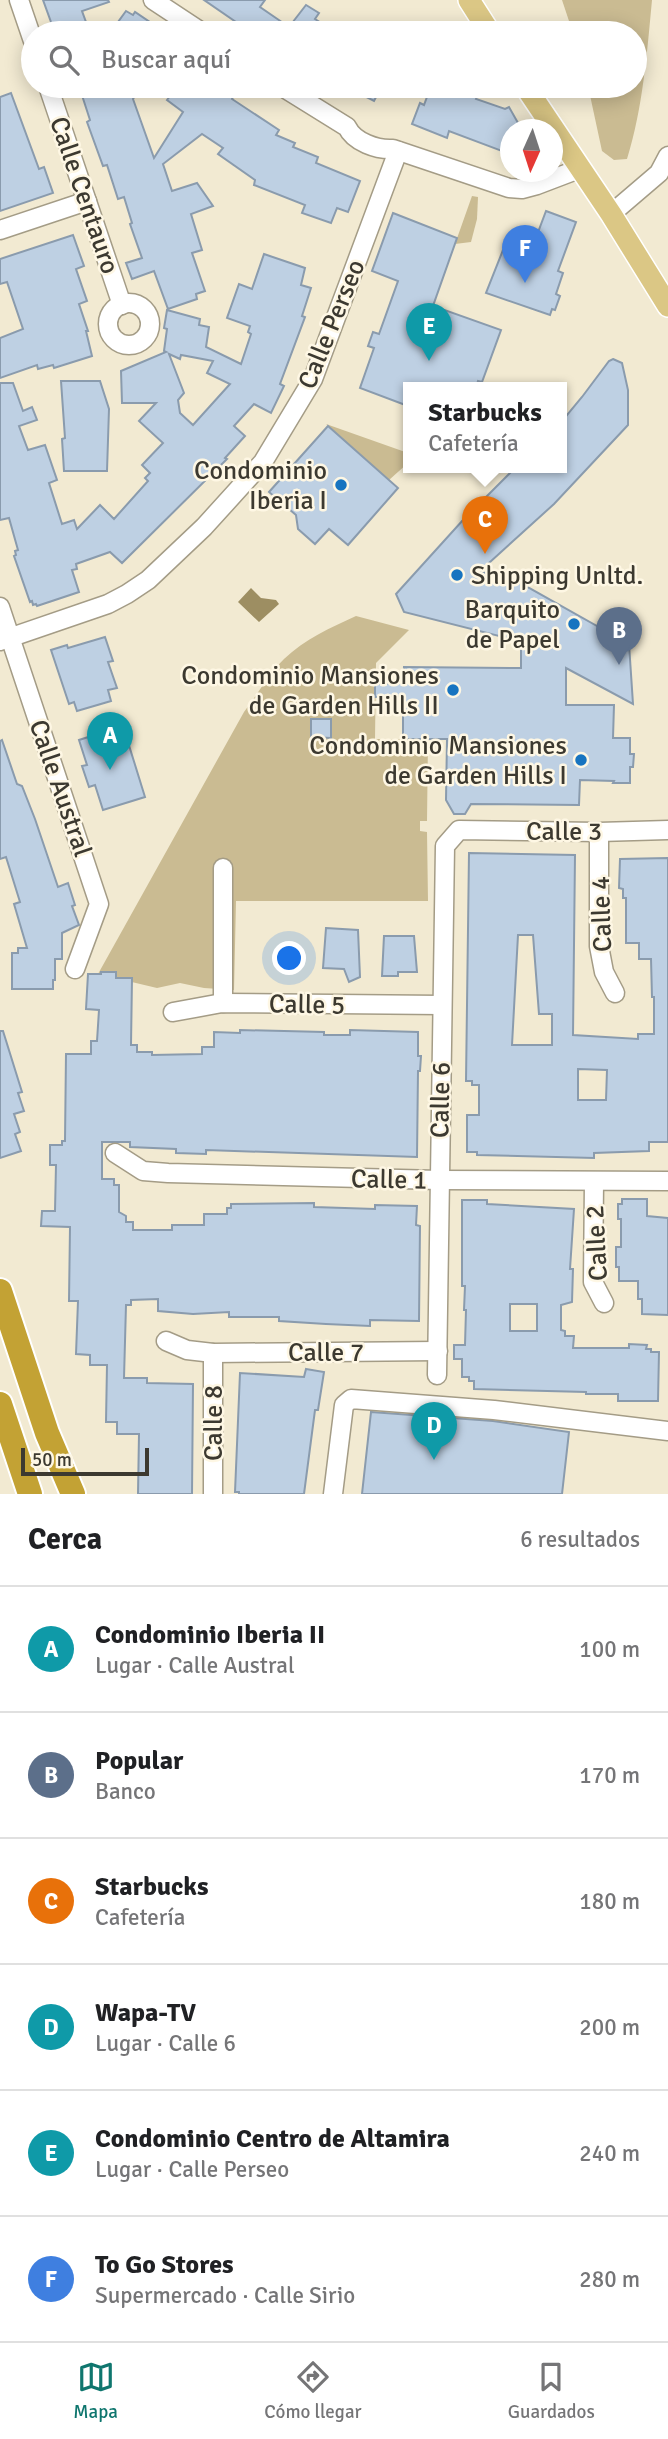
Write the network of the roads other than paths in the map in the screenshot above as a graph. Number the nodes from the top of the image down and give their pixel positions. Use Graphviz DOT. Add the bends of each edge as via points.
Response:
graph roads {
  1 [pos="19,0"];
  2 [pos="153,0"];
  3 [pos="469,0"];
  4 [pos="26,21"];
  5 [pos="185,21"];
  6 [pos="483,21"];
  7 [pos="52,98"];
  8 [pos="300,98"];
  9 [pos="533,98"];
  10 [pos="393,150"];
  11 [pos="668,156"];
  12 [pos="579,169"];
  13 [pos="88,201"];
  14 [pos="611,214"];
  15 [pos="0,230"];
  16 [pos="122,305"];
  17 [pos="668,306"];
  18 [pos="0,607"];
  19 [pos="5,639"];
  20 [pos="459,830"];
  21 [pos="668,830"];
  22 [pos="599,832"];
  23 [pos="223,868"];
  24 [pos="75,969"];
  25 [pos="615,993"];
  26 [pos="223,1003"];
  27 [pos="442,1005"];
  28 [pos="173,1012"];
  29 [pos="115,1153"];
  30 [pos="439,1180"];
  31 [pos="668,1181"];
  32 [pos="594,1182"];
  33 [pos="0,1291"];
  34 [pos="604,1303"];
  35 [pos="166,1341"];
  36 [pos="438,1352"];
  37 [pos="213,1353"];
  38 [pos="438,1375"];
  39 [pos="0,1404"];
  40 [pos="668,1431"];
  41 [pos="30,1494"];
  42 [pos="73,1494"];
  43 [pos="213,1494"];
  44 [pos="332,1494"];
  1 -- 4 [label="street"];
  2 -- 5 [label="street"];
  3 -- 6 [label="main road"];
  7 -- 13 [label="street, Calle Centauro"];
  8 -- 10 [label="street" via="347,127 360,127 382,138"];
  9 -- 12 [label="main road"];
  10 -- 12 [label="street" via="509,188 537,185"];
  10 -- 19 [label="street, Calle Perseo" via="313,379 263,462 148,580 108,604"];
  11 -- 14 [label="street" via="659,173"];
  12 -- 14 [label="main road"];
  13 -- 15 [label="street"];
  13 -- 16 [label="street, Calle Centauro"];
  14 -- 17 [label="main road"];
  18 -- 19 [label="street, Calle Austral"];
  19 -- 24 [label="street, Calle Austral" via="99,904"];
  20 -- 22 [label="street, Calle 3"];
  20 -- 27 [label="street, Calle 6" via="445,846"];
  21 -- 22 [label="street, Calle 3"];
  22 -- 25 [label="street, Calle 4" via="600,946 604,972"];
  23 -- 26 [label="street"];
  26 -- 27 [label="street, Calle 5"];
  26 -- 28 [label="street, Calle 5"];
  27 -- 30 [label="street, Calle 6"];
  29 -- 30 [label="street, Calle 1" via="143,1171"];
  30 -- 32 [label="street, Calle 1"];
  30 -- 36 [label="street, Calle 6"];
  31 -- 32 [label="street, Calle 1"];
  32 -- 34 [label="street, Calle 2" via="593,1282"];
  33 -- 42 [label="highway" via="47,1433"];
  35 -- 37 [label="street, Calle 7" via="187,1350"];
  36 -- 37 [label="street, Calle 7"];
  36 -- 38 [label="street, Calle 6"];
  37 -- 43 [label="street, Calle 8"];
  39 -- 41 [label="highway"];
  40 -- 44 [label="street" via="351,1399 344,1405"];
}
